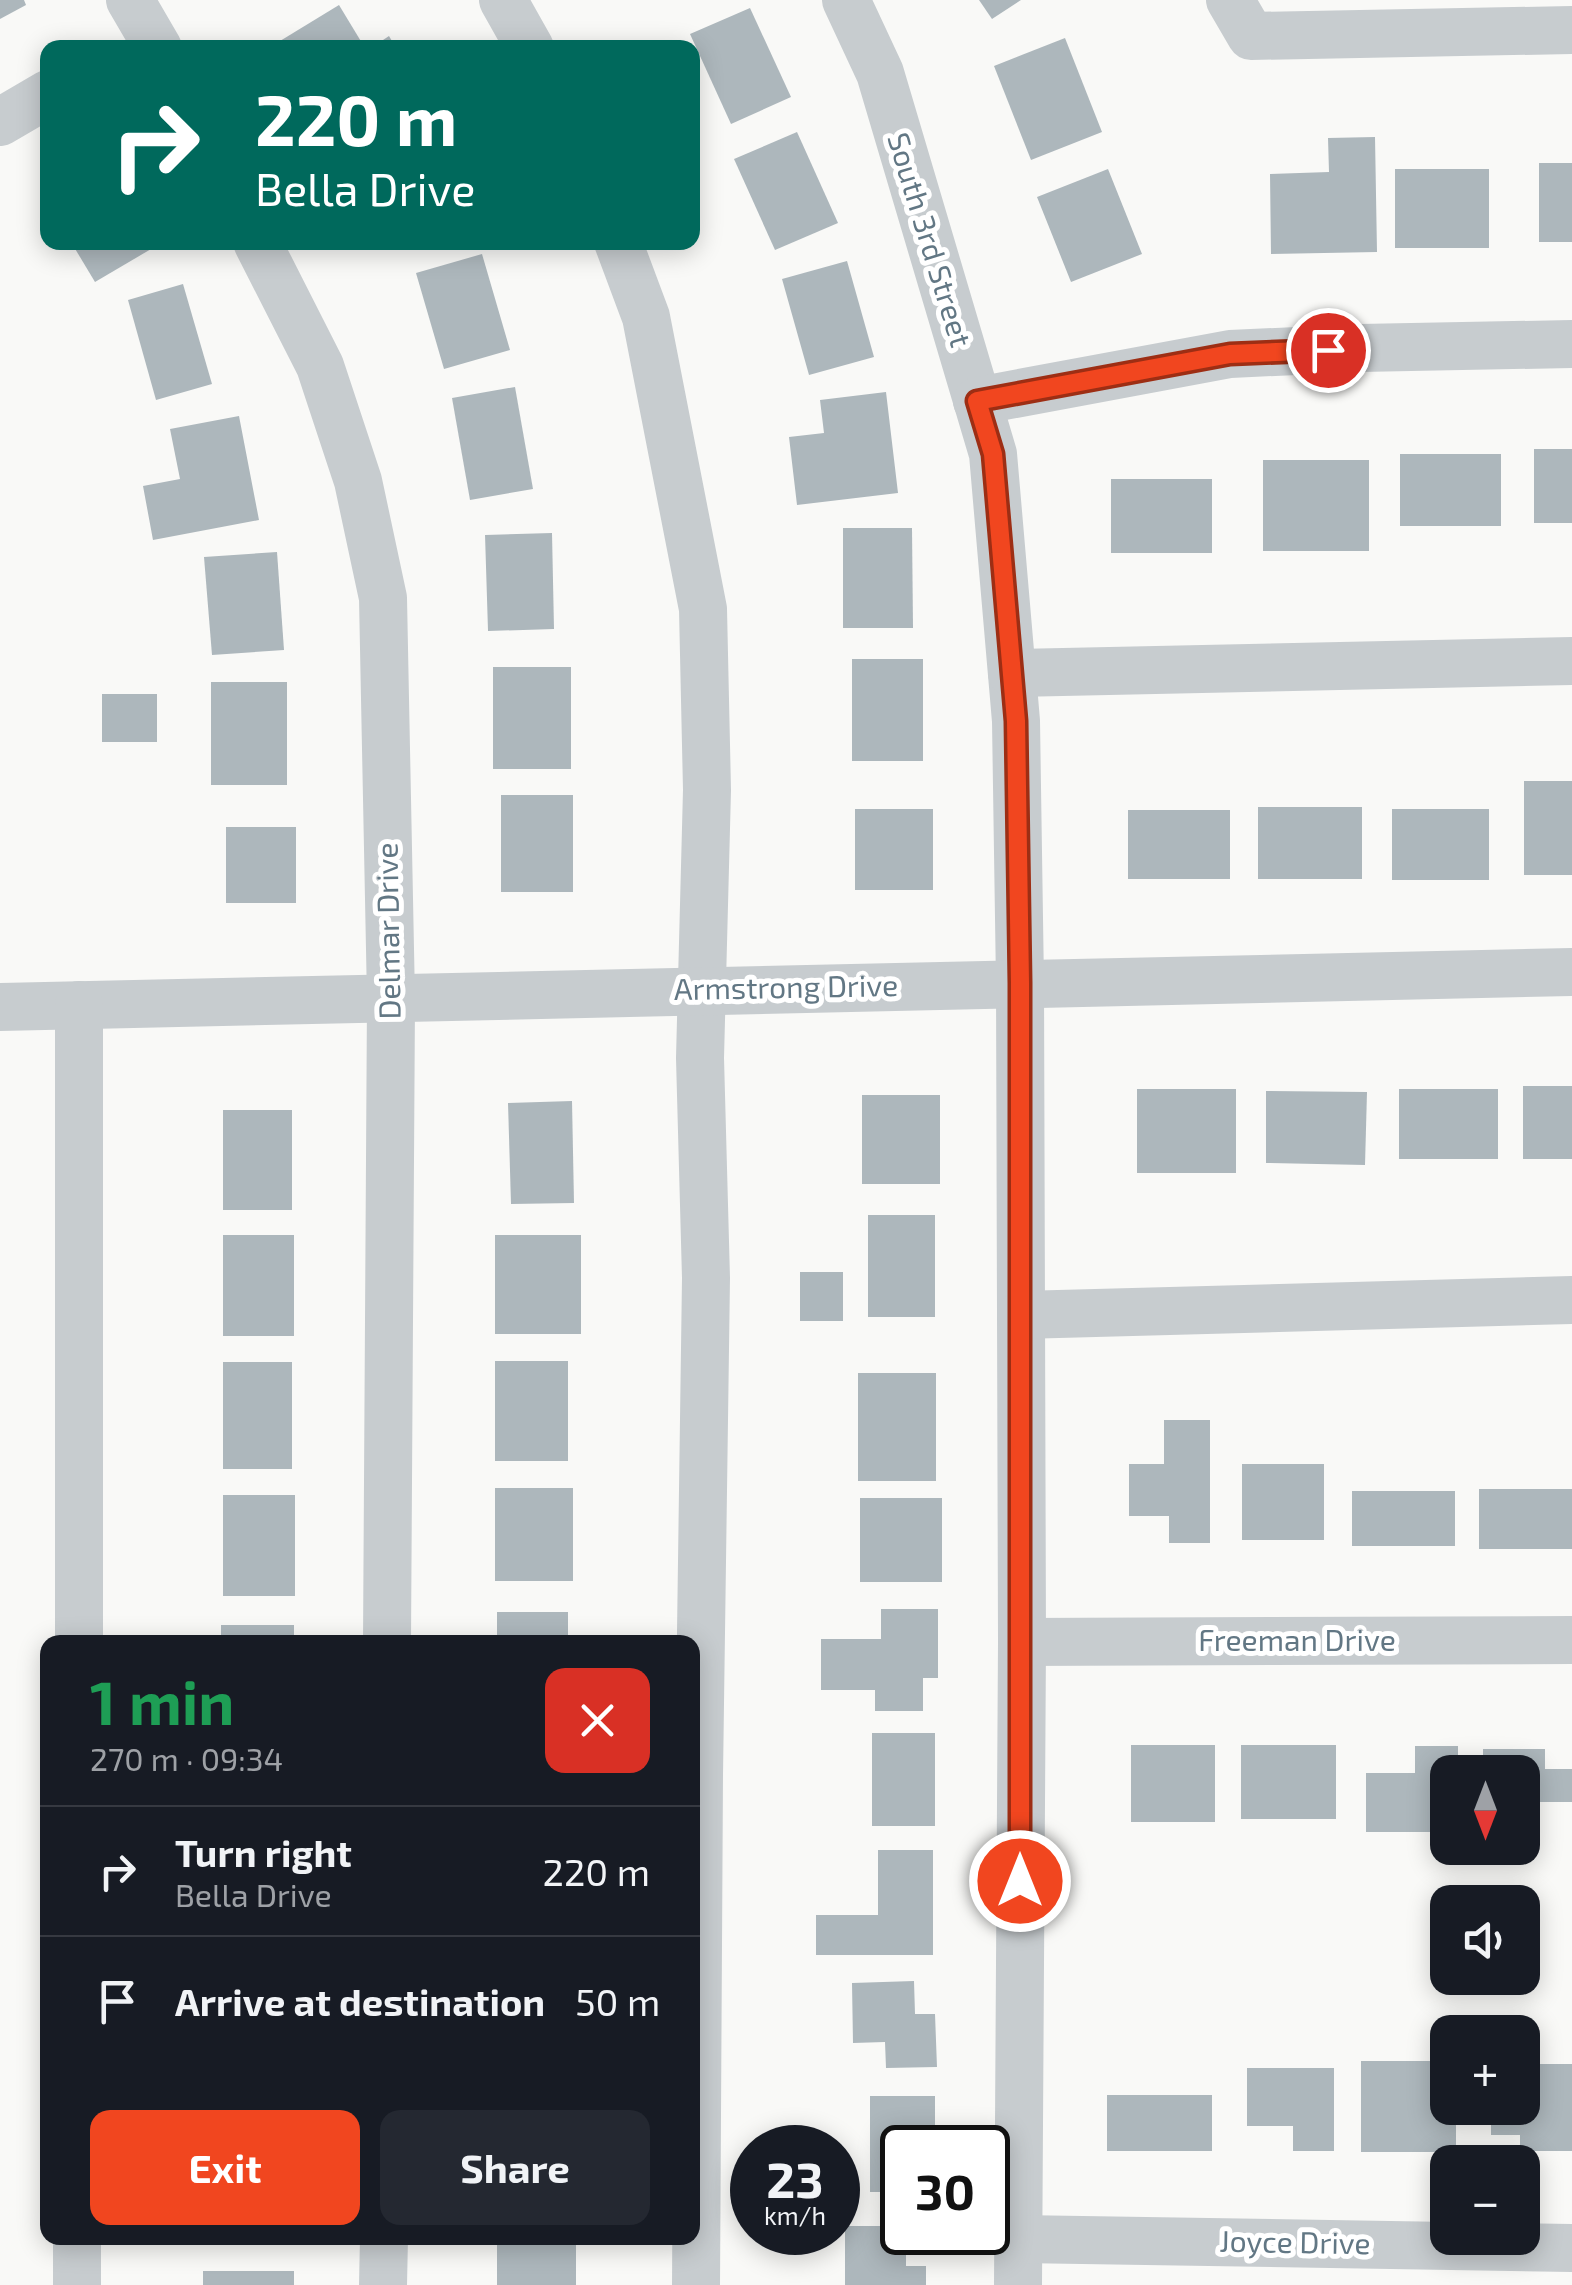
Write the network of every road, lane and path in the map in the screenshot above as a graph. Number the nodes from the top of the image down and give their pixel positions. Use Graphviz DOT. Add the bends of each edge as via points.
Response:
graph roads {
  1 [pos="504,0"];
  2 [pos="846,0"];
  3 [pos="1230,0"];
  4 [pos="1572,30"];
  5 [pos="526,40"];
  6 [pos="40,99"];
  7 [pos="0,122"];
  8 [pos="261,250"];
  9 [pos="621,250"];
  10 [pos="1572,344"];
  11 [pos="977,401"];
  12 [pos="1572,661"];
  13 [pos="1012,673"];
  14 [pos="1572,972"];
  15 [pos="1020,983"];
  16 [pos="702,990"];
  17 [pos="391,999"];
  18 [pos="79,1005"];
  19 [pos="0,1006"];
  20 [pos="1572,1300"];
  21 [pos="1021,1315"];
  22 [pos="78,1635"];
  23 [pos="387,1635"];
  24 [pos="1572,1640"];
  25 [pos="1022,1642"];
  26 [pos="700,1703"];
  27 [pos="77,2245"];
  28 [pos="384,2245"];
  29 [pos="696,2245"];
  30 [pos="1572,2248"];
  31 [pos="1018,2262"];
  32 [pos="77,2285"];
  33 [pos="384,2285"];
  34 [pos="696,2285"];
  1 -- 5 [label="street"];
  2 -- 11 [label="street, South 3rd Street" via="880,74"];
  3 -- 4 [label="street" via="1252,36"];
  6 -- 7 [label="street"];
  8 -- 17 [label="street, Delmar Drive" via="320,366 358,481 382,598"];
  9 -- 16 [label="street" via="646,317 703,610"];
  10 -- 11 [label="street" via="1230,354"];
  11 -- 13 [label="street, South 3rd Street" via="993,454"];
  12 -- 13 [label="street"];
  13 -- 15 [label="street, South 3rd Street"];
  14 -- 15 [label="street, Armstrong Drive"];
  15 -- 16 [label="street, Armstrong Drive"];
  15 -- 21 [label="street, South 3rd Street"];
  16 -- 17 [label="street, Armstrong Drive"];
  16 -- 26 [label="street"];
  17 -- 18 [label="street, Armstrong Drive"];
  17 -- 23 [label="street, Delmar Drive"];
  18 -- 19 [label="street, Armstrong Drive"];
  18 -- 22 [label="street"];
  20 -- 21 [label="street"];
  21 -- 25 [label="street, South 3rd Street"];
  24 -- 25 [label="street, Freeman Drive"];
  25 -- 31 [label="street, South 3rd Street"];
  27 -- 32 [label="street"];
  28 -- 33 [label="street"];
  29 -- 34 [label="street"];
  30 -- 31 [label="street, Joyce Drive"];
}
